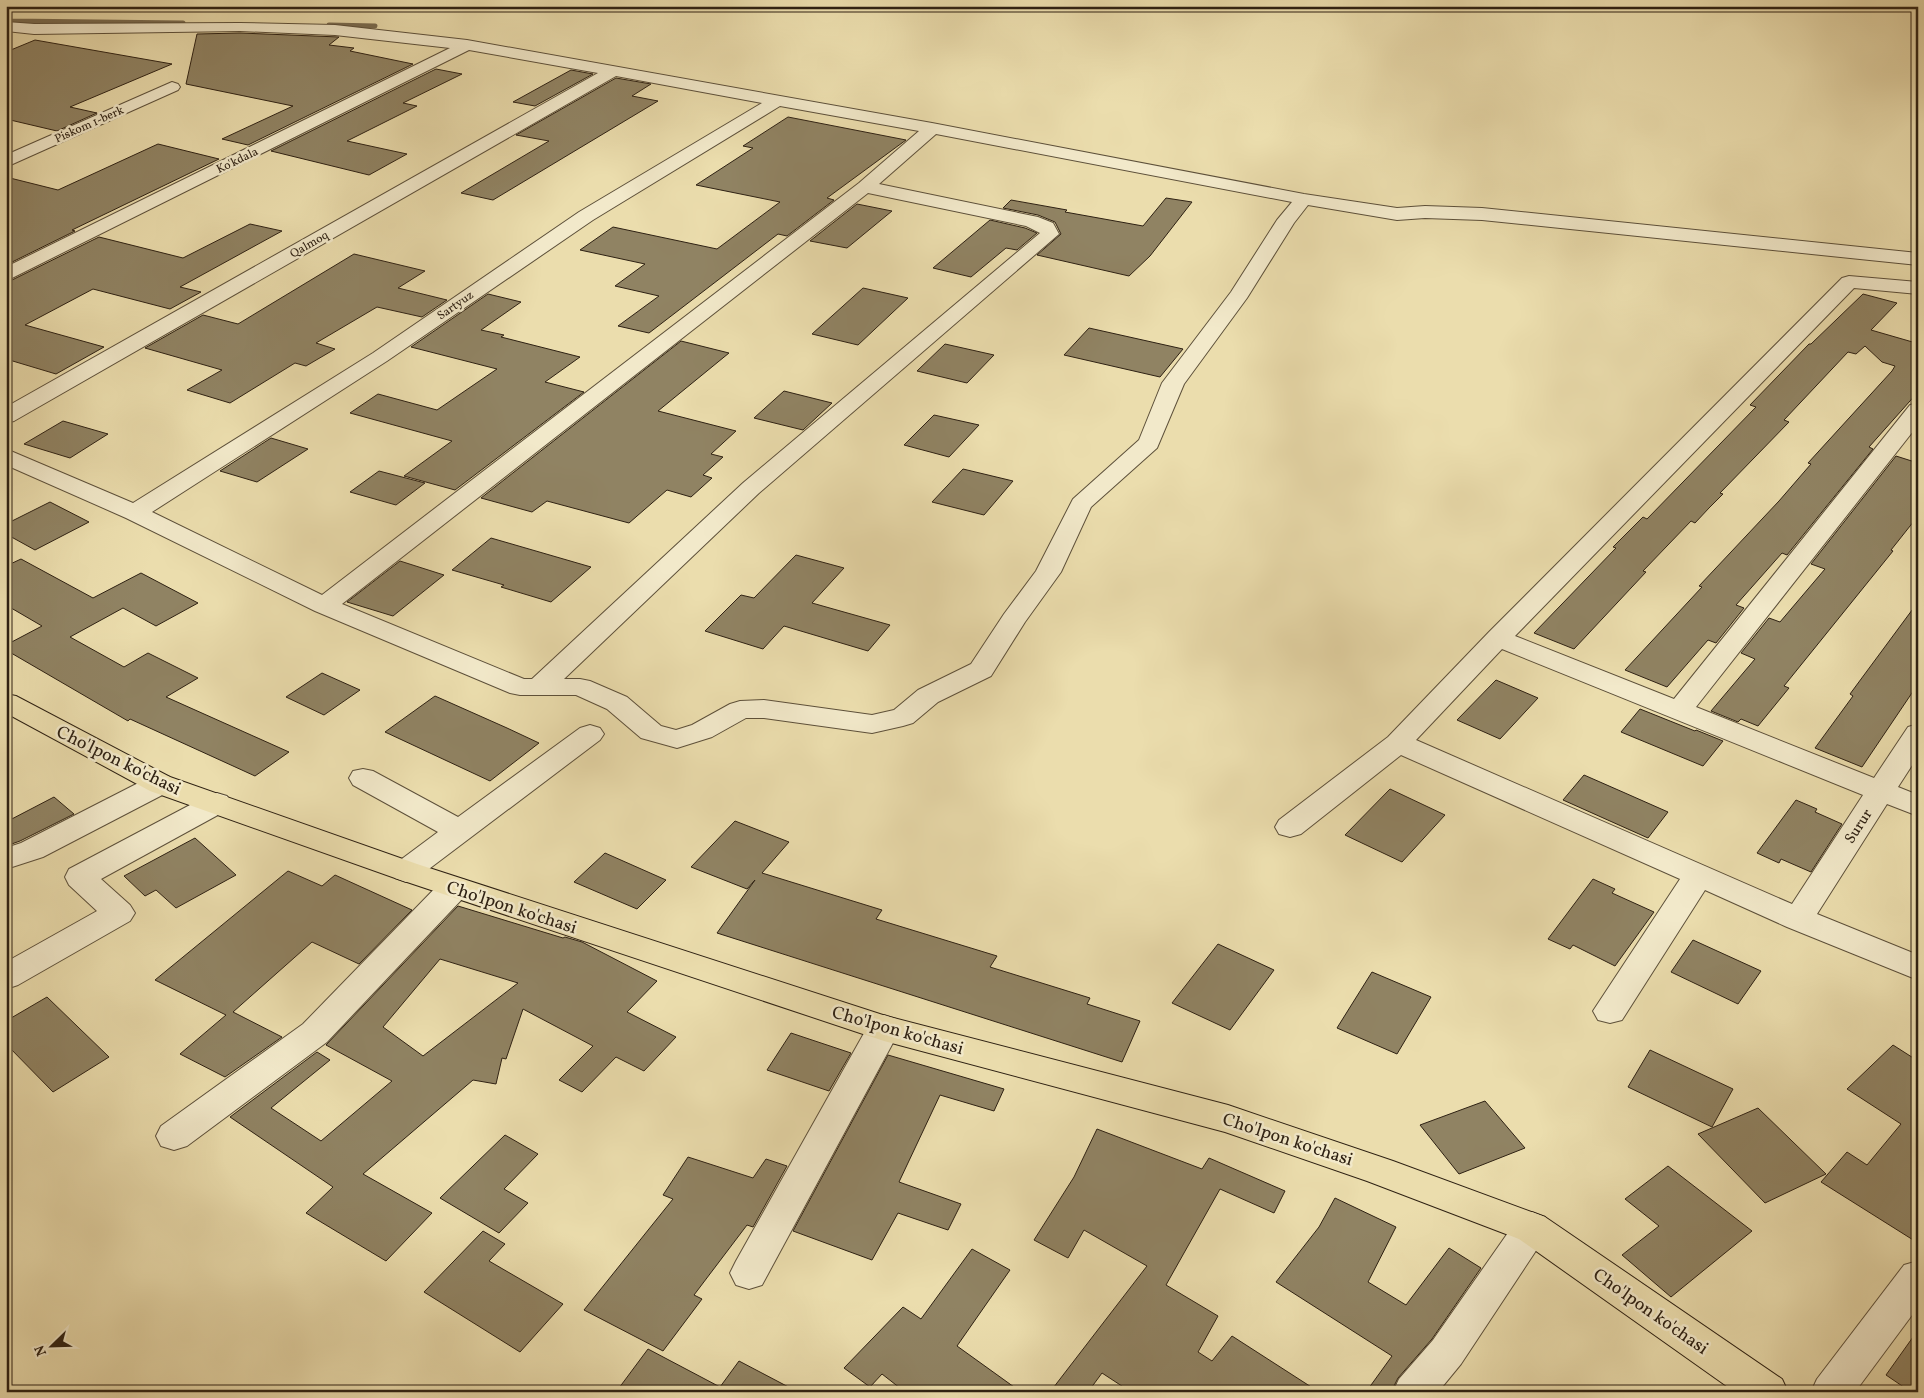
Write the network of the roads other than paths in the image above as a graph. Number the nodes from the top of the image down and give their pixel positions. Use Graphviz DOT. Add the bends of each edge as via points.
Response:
graph roads {
  1 [pos="6,26"];
  2 [pos="467,45"];
  3 [pos="612,72"];
  4 [pos="172,87"];
  5 [pos="778,100"];
  6 [pos="932,128"];
  7 [pos="6,162"];
  8 [pos="865,187"];
  9 [pos="1304,199"];
  10 [pos="1918,260"];
  11 [pos="6,275"];
  12 [pos="1918,288"];
  13 [pos="6,416"];
  14 [pos="1915,418"];
  15 [pos="6,456"];
  16 [pos="134,513"];
  17 [pos="324,606"];
  18 [pos="1498,638"];
  19 [pos="529,687"];
  20 [pos="6,702"];
  21 [pos="1679,711"];
  22 [pos="1918,733"];
  23 [pos="590,734"];
  24 [pos="1398,744"];
  25 [pos="363,778"];
  26 [pos="160,784"];
  27 [pos="1881,791"];
  28 [pos="216,803"];
  29 [pos="1918,806"];
  30 [pos="1290,827"];
  31 [pos="460,831"];
  32 [pos="6,859"];
  33 [pos="406,871"];
  34 [pos="1698,875"];
  35 [pos="454,888"];
  36 [pos="1798,919"];
  37 [pos="1918,968"];
  38 [pos="6,977"];
  39 [pos="1610,1011"];
  40 [pos="884,1028"];
  41 [pos="174,1136"];
  42 [pos="1532,1228"];
  43 [pos="749,1273"];
  44 [pos="1918,1277"];
  45 [pos="1413,1392"];
  46 [pos="1768,1392"];
  47 [pos="1831,1392"];
  1 -- 2 [label="street" via="34,29 240,27 335,30"];
  2 -- 3 [label="street"];
  2 -- 11 [label="street, Ko'kdala"];
  3 -- 5 [label="street"];
  3 -- 13 [label="street, Qalmoq"];
  4 -- 7 [label="street, Piskom 1-berk"];
  5 -- 6 [label="street"];
  5 -- 16 [label="street, Sartyuz" via="586,216 380,357"];
  6 -- 8 [label="street"];
  6 -- 9 [label="street"];
  8 -- 17 [label="street"];
  8 -- 19 [label="street" via="1031,221 1046,228 1050,234 751,488"];
  9 -- 10 [label="street" via="1396,214 1482,214"];
  9 -- 19 [label="street" via="1286,220 1240,294 1172,383 1149,443 1081,504 1048,572 981,670 928,696 903,717 872,724 764,709 740,710 702,731 677,739 651,732 617,703 580,687"];
  12 -- 18 [label="street" via="1849,282"];
  14 -- 21 [label="street"];
  15 -- 16 [label="street"];
  16 -- 17 [label="street"];
  17 -- 19 [label="street"];
  18 -- 21 [label="street"];
  18 -- 24 [label="street"];
  20 -- 26 [label="main road, Cho'lpon ko'chasi"];
  21 -- 27 [label="street"];
  22 -- 27 [label="street, Surur"];
  23 -- 31 [label="street"];
  24 -- 30 [label="street"];
  24 -- 34 [label="street"];
  25 -- 31 [label="street"];
  26 -- 28 [label="main road, Cho'lpon ko'chasi"];
  26 -- 32 [label="street" via="32,850"];
  27 -- 29 [label="street"];
  27 -- 36 [label="street, Surur"];
  28 -- 33 [label="main road, Cho'lpon ko'chasi"];
  28 -- 38 [label="street" via="80,877 119,913"];
  31 -- 33 [label="street"];
  33 -- 35 [label="main road, Cho'lpon ko'chasi"];
  34 -- 36 [label="street"];
  34 -- 39 [label="street"];
  35 -- 40 [label="main road, Cho'lpon ko'chasi"];
  35 -- 41 [label="street" via="315,1033"];
  36 -- 37 [label="street"];
  40 -- 42 [label="main road, Cho'lpon ko'chasi" via="1228,1119 1380,1170"];
  40 -- 43 [label="street"];
  42 -- 45 [label="street" via="1447,1352"];
  42 -- 46 [label="main road, Cho'lpon ko'chasi"];
  44 -- 47 [label="street"];
}
